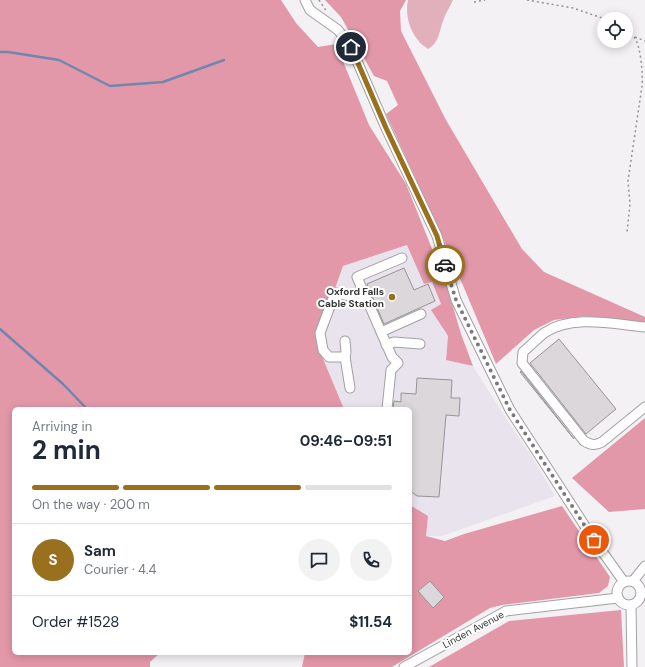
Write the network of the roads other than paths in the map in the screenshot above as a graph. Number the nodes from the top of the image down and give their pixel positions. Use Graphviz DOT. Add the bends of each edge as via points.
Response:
graph roads {
  1 [pos="305,0"];
  2 [pos="402,258"];
  3 [pos="366,299"];
  4 [pos="420,314"];
  5 [pos="645,327"];
  6 [pos="381,332"];
  7 [pos="345,341"];
  8 [pos="420,344"];
  9 [pos="386,345"];
  10 [pos="345,357"];
  11 [pos="350,388"];
  12 [pos="387,407"];
  13 [pos="645,407"];
  14 [pos="645,566"];
  15 [pos="633,581"];
  16 [pos="624,582"];
  17 [pos="643,595"];
  18 [pos="618,598"];
  19 [pos="631,605"];
  20 [pos="404,667"];
  21 [pos="632,667"];
  1 -- 16 [label="street" via="310,10 338,30 351,47 437,236 456,300 510,410"];
  2 -- 3 [label="street" via="357,277"];
  3 -- 6 [label="street"];
  3 -- 10 [label="street" via="335,293 320,333 324,350 329,357"];
  4 -- 6 [label="street"];
  5 -- 13 [label="street" via="569,322 545,333 523,352 522,363 584,441 591,445 602,442"];
  6 -- 9 [label="street"];
  7 -- 10 [label="street"];
  8 -- 9 [label="street" via="394,342"];
  9 -- 12 [label="street" via="392,358 398,363 391,370"];
  10 -- 11 [label="street"];
  14 -- 15 [label="street"];
  15 -- 16 [label="street"];
  15 -- 17 [label="street" via="638,584"];
  16 -- 18 [label="street" via="619,586"];
  17 -- 19 [label="street"];
  18 -- 19 [label="street" via="621,602"];
  18 -- 20 [label="street, Linden Avenue" via="506,611"];
  19 -- 21 [label="street"];
}
